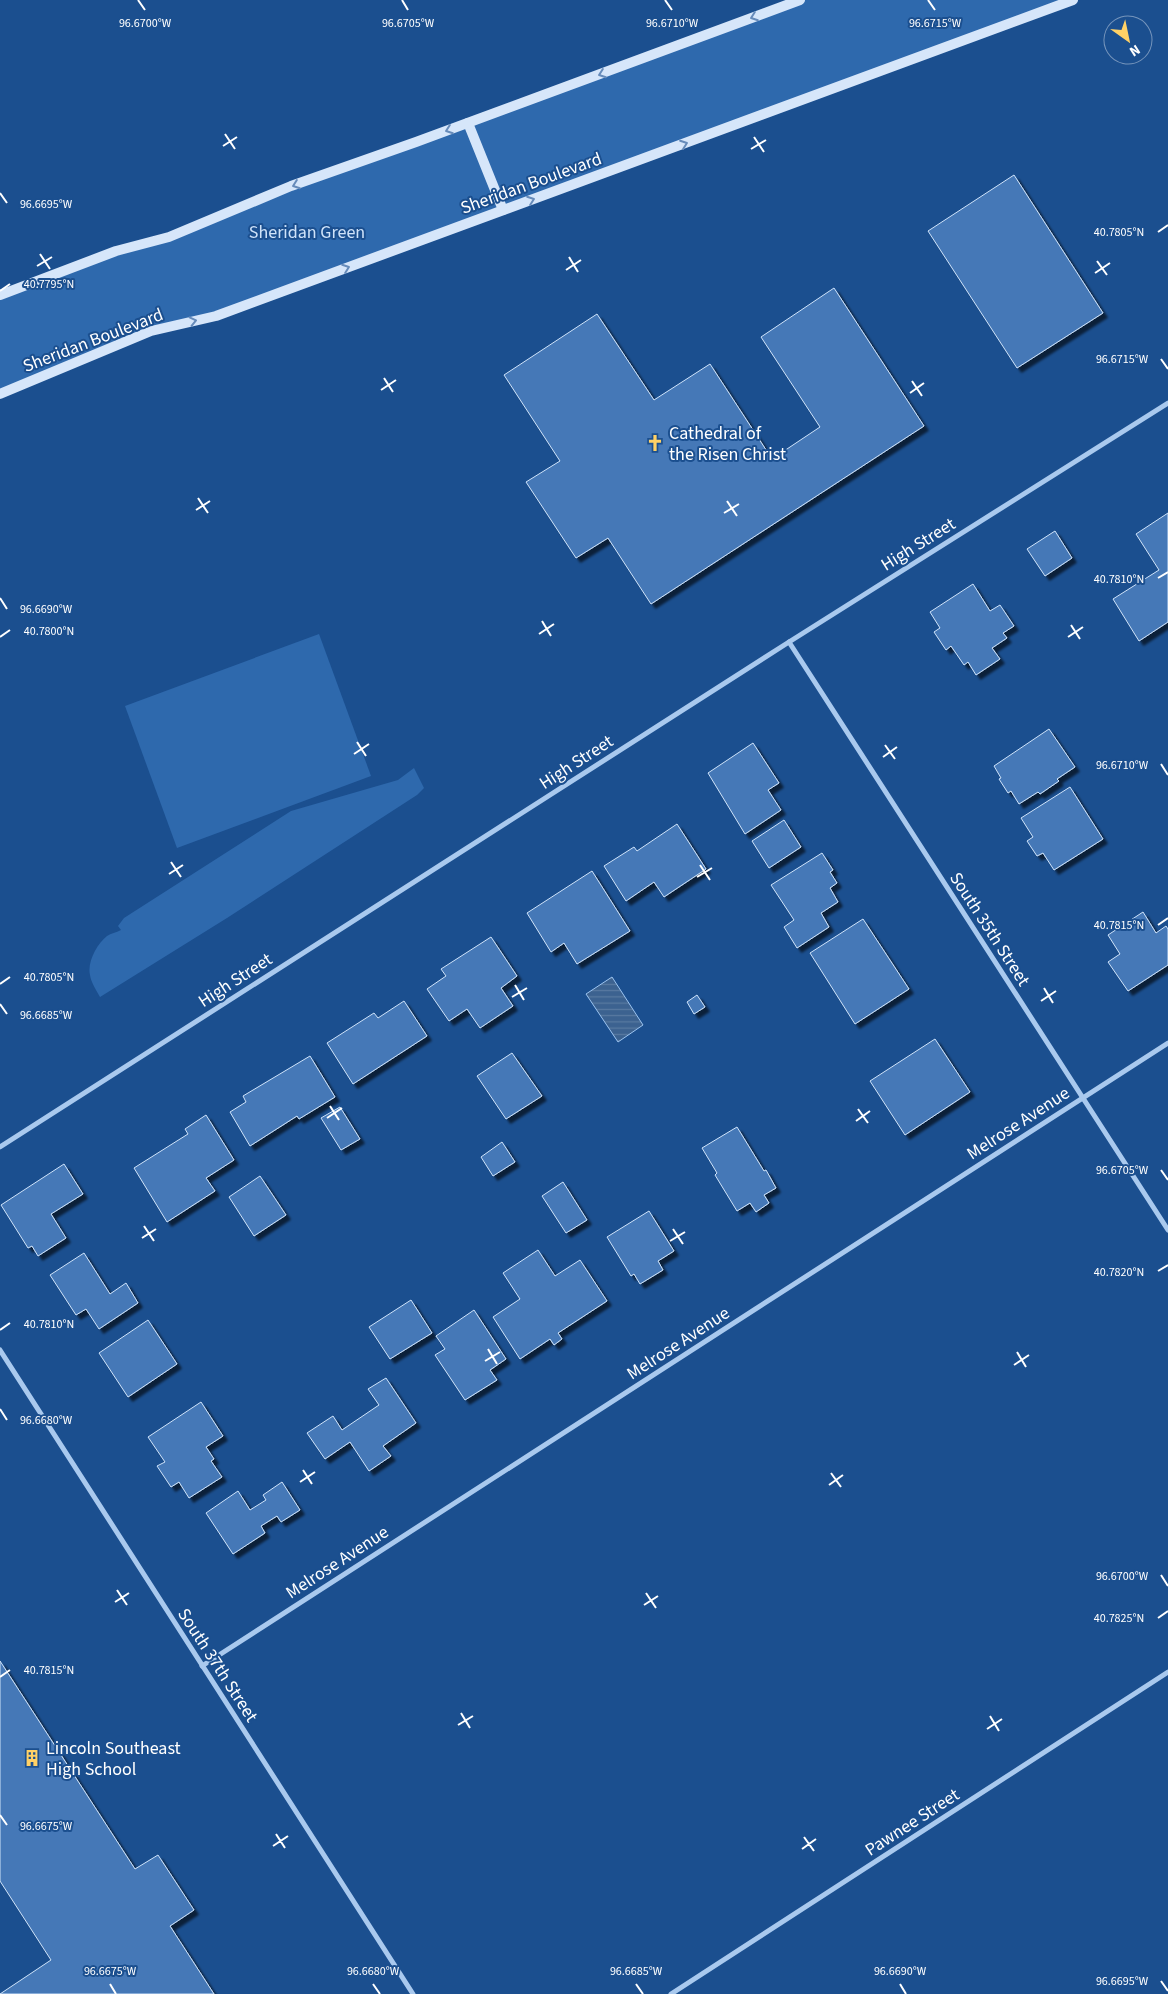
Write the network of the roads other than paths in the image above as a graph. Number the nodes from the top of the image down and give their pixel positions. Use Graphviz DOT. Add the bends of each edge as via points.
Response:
graph roads {
  1 [pos="800,0"];
  2 [pos="1073,0"];
  3 [pos="468,123"];
  4 [pos="503,210"];
  5 [pos="0,295"];
  6 [pos="0,394"];
  7 [pos="1168,402"];
  8 [pos="788,642"];
  9 [pos="1168,1043"];
  10 [pos="1082,1098"];
  11 [pos="0,1147"];
  12 [pos="1168,1230"];
  13 [pos="0,1350"];
  14 [pos="202,1666"];
  15 [pos="1168,1672"];
  16 [pos="413,1994"];
  17 [pos="670,1994"];
  1 -- 3 [label="main road, one-way"];
  4 -- 2 [label="main road, Sheridan Boulevard, one-way"];
  3 -- 4 [label="main road"];
  3 -- 5 [label="main road, one-way" via="291,186 169,237 116,251"];
  6 -- 4 [label="main road, Sheridan Boulevard, one-way" via="152,331 216,316"];
  7 -- 8 [label="street, High Street"];
  8 -- 10 [label="street, South 35th Street"];
  8 -- 11 [label="street, High Street"];
  9 -- 10 [label="street, Melrose Avenue"];
  10 -- 12 [label="street, South 35th Street"];
  10 -- 14 [label="street, Melrose Avenue"];
  13 -- 14 [label="street, South 37th Street"];
  14 -- 16 [label="street, South 37th Street"];
  15 -- 17 [label="street, Pawnee Street"];
}
